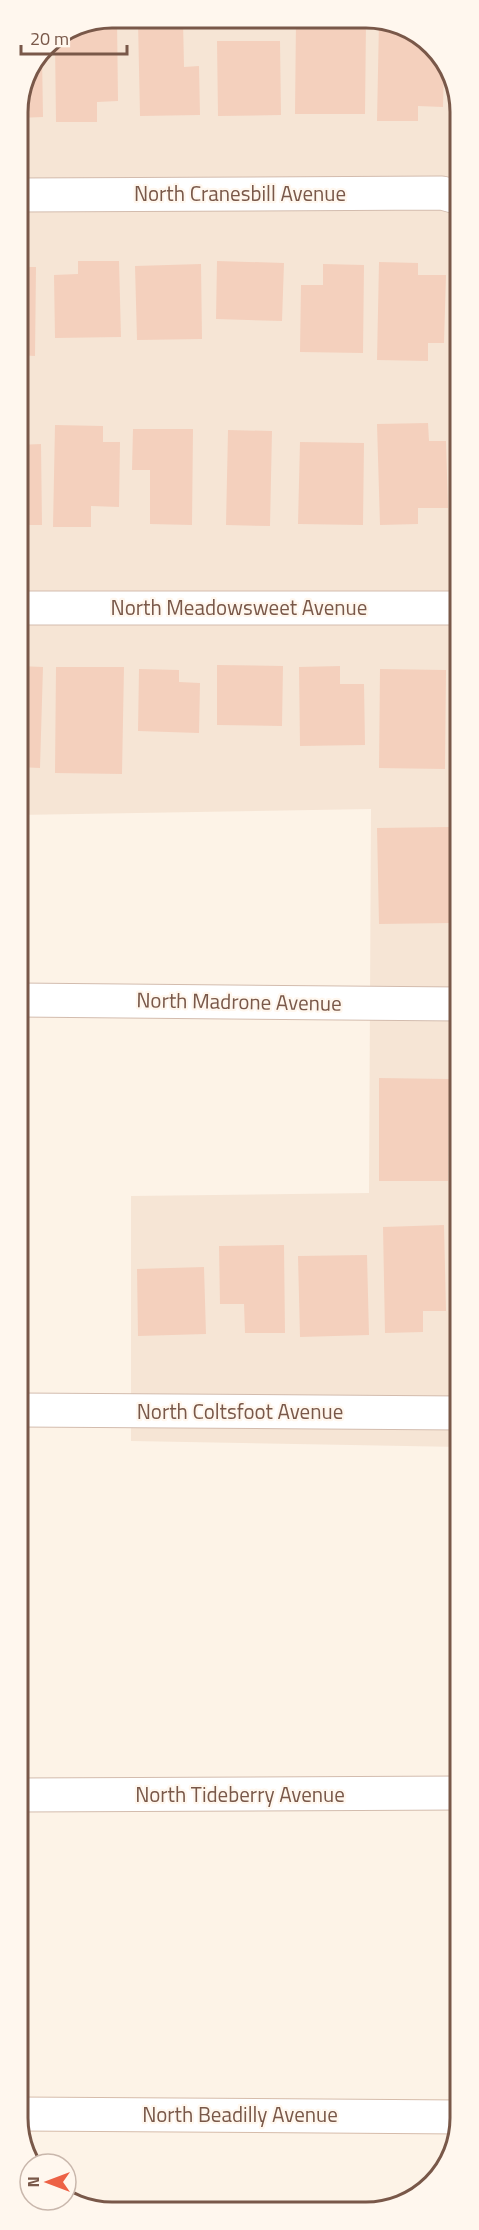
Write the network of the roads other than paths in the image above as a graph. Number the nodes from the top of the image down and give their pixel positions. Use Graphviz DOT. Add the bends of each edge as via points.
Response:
graph roads {
  1 [pos="29,195"];
  2 [pos="450,195"];
  3 [pos="29,608"];
  4 [pos="450,608"];
  5 [pos="29,1000"];
  6 [pos="450,1004"];
  7 [pos="28,1410"];
  8 [pos="450,1413"];
  9 [pos="450,1794"];
  10 [pos="28,1795"];
  11 [pos="28,2114"];
  12 [pos="450,2117"];
  1 -- 2 [label="street, North Cranesbill Avenue"];
  3 -- 4 [label="street, North Meadowsweet Avenue"];
  5 -- 6 [label="street, North Madrone Avenue"];
  7 -- 8 [label="street, North Coltsfoot Avenue"];
  9 -- 10 [label="street, North Tideberry Avenue"];
  11 -- 12 [label="street, North Beadilly Avenue"];
}
